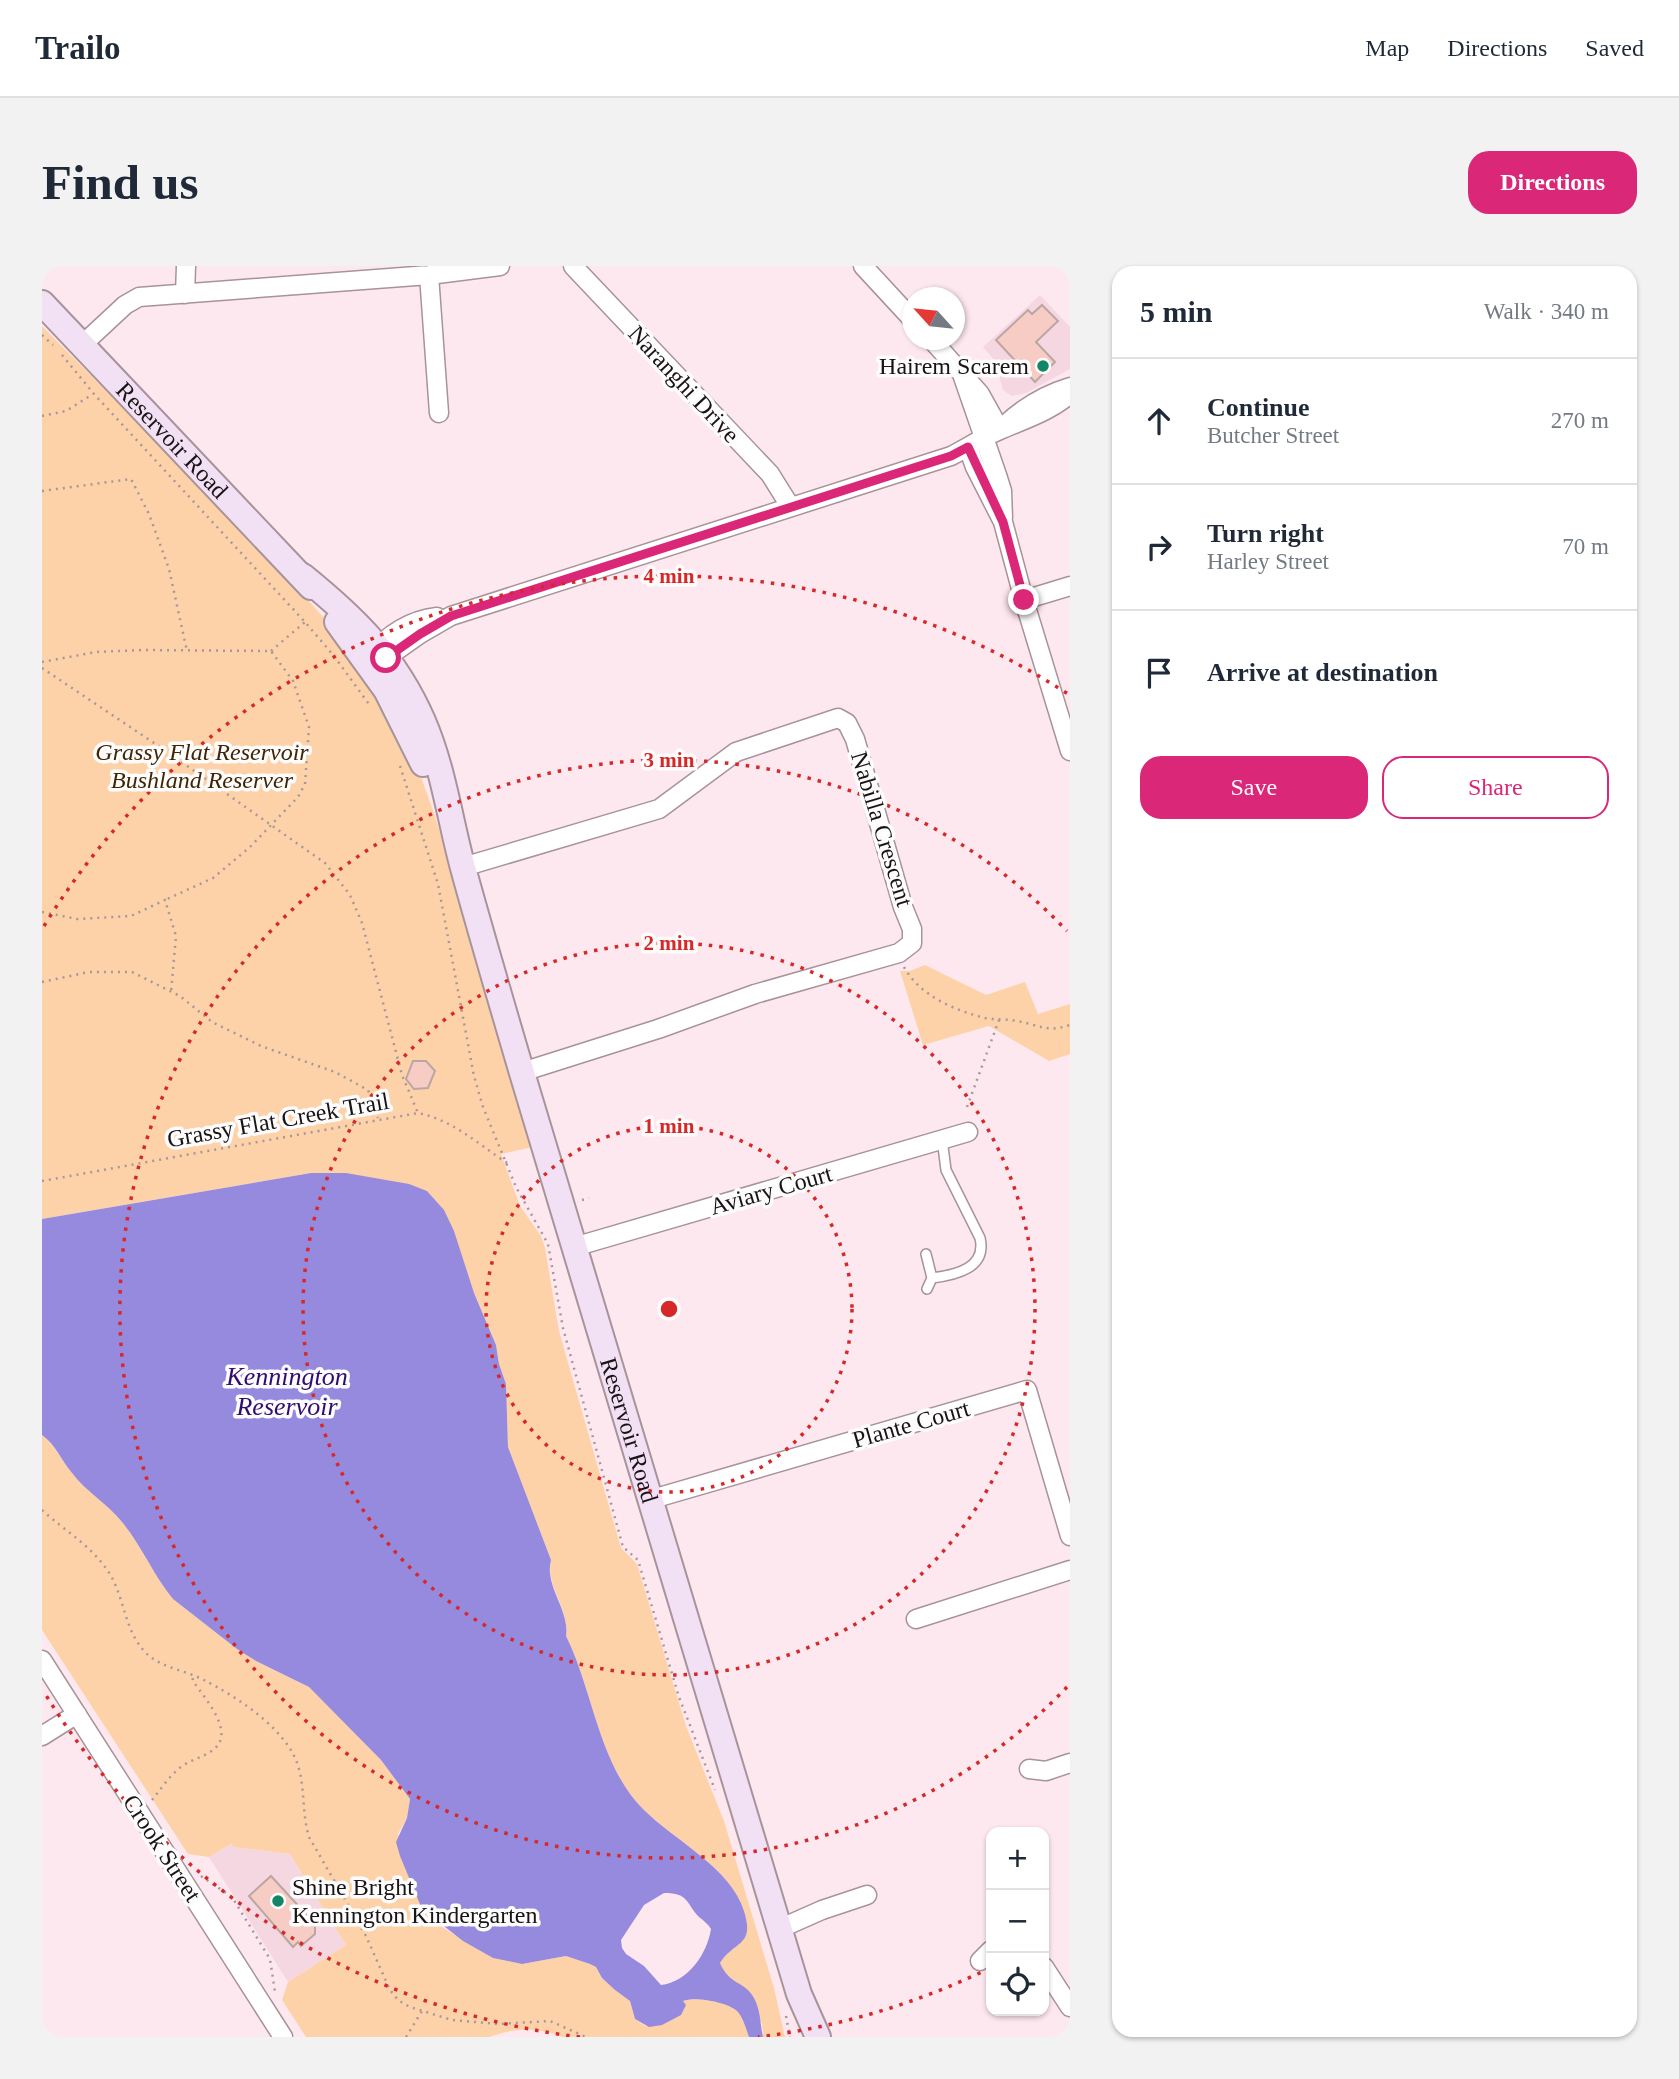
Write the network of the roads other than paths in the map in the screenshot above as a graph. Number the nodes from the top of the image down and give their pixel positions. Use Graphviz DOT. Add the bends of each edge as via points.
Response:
graph roads {
  1 [pos="186,266"];
  2 [pos="500,266"];
  3 [pos="573,266"];
  4 [pos="863,266"];
  5 [pos="429,275"];
  6 [pos="185,294"];
  7 [pos="42,303"];
  8 [pos="902,308"];
  9 [pos="82,345"];
  10 [pos="940,350"];
  11 [pos="1070,387"];
  12 [pos="1070,394"];
  13 [pos="439,413"];
  14 [pos="992,434"];
  15 [pos="968,447"];
  16 [pos="790,506"];
  17 [pos="1003,522"];
  18 [pos="1070,586"];
  19 [pos="1024,600"];
  20 [pos="377,656"];
  21 [pos="1070,751"];
  22 [pos="463,867"];
  23 [pos="522,1072"];
  24 [pos="968,1132"];
  25 [pos="942,1139"];
  26 [pos="574,1247"];
  27 [pos="926,1254"];
  28 [pos="932,1278"];
  29 [pos="927,1289"];
  30 [pos="649,1500"];
  31 [pos="1070,1536"];
  32 [pos="1070,1570"];
  33 [pos="916,1619"];
  34 [pos="42,1660"];
  35 [pos="77,1714"];
  36 [pos="42,1736"];
  37 [pos="1070,1763"];
  38 [pos="1029,1769"];
  39 [pos="867,1895"];
  40 [pos="779,1929"];
  41 [pos="1049,1975"];
  42 [pos="799,1993"];
  43 [pos="1070,2007"];
  44 [pos="283,2037"];
  45 [pos="807,2037"];
  46 [pos="818,2037"];
  1 -- 6 [label="street"];
  2 -- 5 [label="street"];
  3 -- 16 [label="street, Naranghi Drive" via="770,474"];
  4 -- 8 [label="street"];
  5 -- 6 [label="street"];
  5 -- 13 [label="street"];
  6 -- 9 [label="street" via="133,300"];
  7 -- 9 [label="main road, Reservoir Road"];
  9 -- 20 [label="main road, Reservoir Road"];
  10 -- 14 [label="street" via="980,394"];
  11 -- 14 [label="street" via="1023,409"];
  12 -- 14 [label="street" via="1030,419"];
  14 -- 15 [label="street"];
  14 -- 17 [label="street"];
  15 -- 16 [label="street"];
  15 -- 17 [label="street"];
  16 -- 20 [label="street" via="451,616 425,618 399,630"];
  17 -- 19 [label="street"];
  18 -- 19 [label="street"];
  19 -- 21 [label="street"];
  20 -- 22 [label="main road, Reservoir Road" via="386,690 410,735"];
  22 -- 23 [label="main road, Reservoir Road"];
  22 -- 23 [label="street, Nabilla Crescent" via="659,809 736,752 843,719 855,739 912,929 912,943 899,953 755,994"];
  23 -- 26 [label="main road, Reservoir Road"];
  24 -- 25 [label="street, Aviary Court"];
  25 -- 26 [label="street, Aviary Court"];
  25 -- 28 [label="lane" via="946,1170 982,1247 972,1267"];
  26 -- 30 [label="main road, Reservoir Road"];
  27 -- 28 [label="lane"];
  28 -- 29 [label="lane"];
  30 -- 31 [label="street, Plante Court" via="1027,1390"];
  30 -- 40 [label="main road, Reservoir Road"];
  32 -- 33 [label="street"];
  34 -- 35 [label="street, Crook Street"];
  35 -- 36 [label="street"];
  35 -- 44 [label="street, Crook Street"];
  37 -- 38 [label="street" via="1046,1771"];
  39 -- 40 [label="street"];
  40 -- 42 [label="main road, Reservoir Road"];
  41 -- 43 [label="street"];
  42 -- 45 [label="main road, Reservoir Road"];
  42 -- 46 [label="main road, Reservoir Road"];
}
